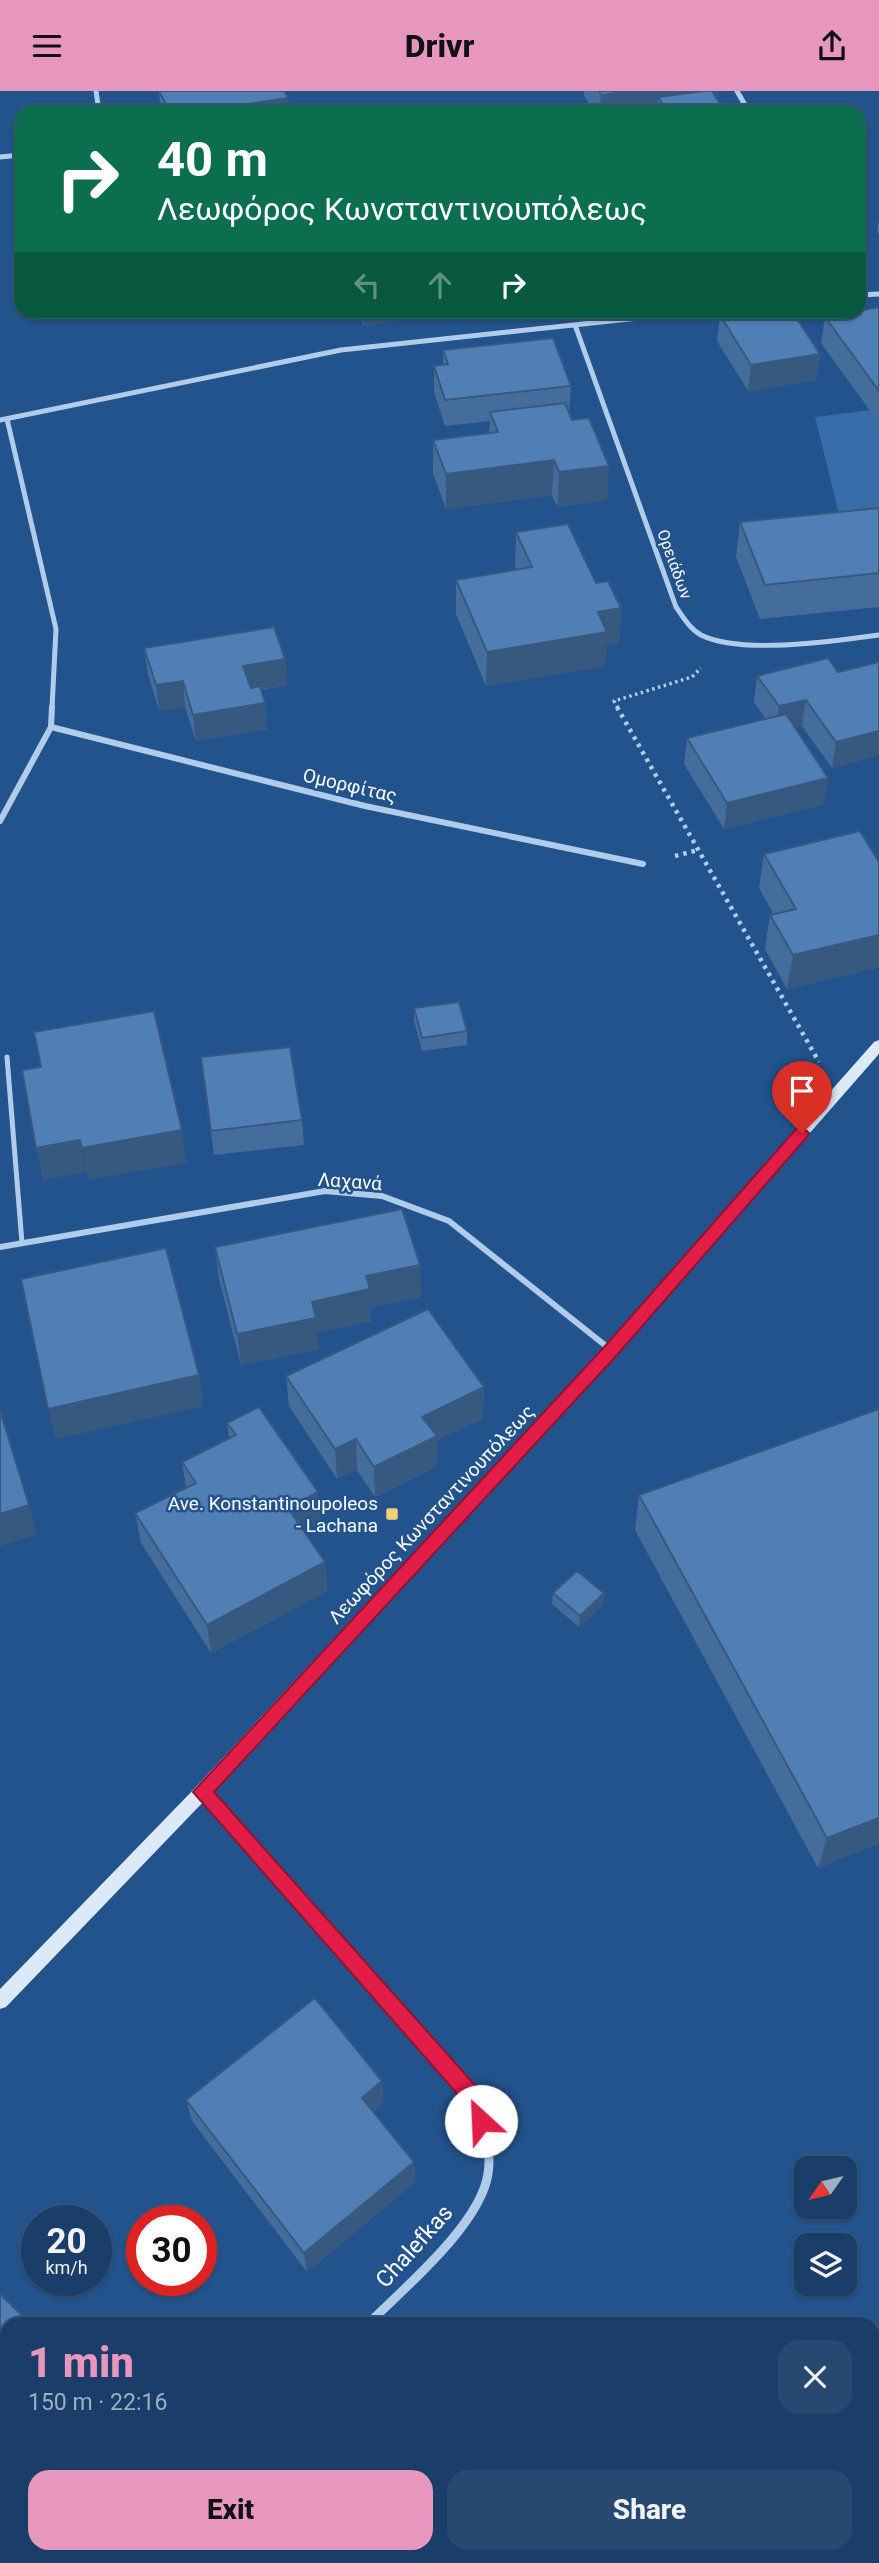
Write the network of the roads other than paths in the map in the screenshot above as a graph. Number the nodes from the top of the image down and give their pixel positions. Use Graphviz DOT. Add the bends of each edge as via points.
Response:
graph roads {
  1 [pos="630,319"];
  2 [pos="575,325"];
  3 [pos="3,419"];
  4 [pos="879,635"];
  5 [pos="51,727"];
  6 [pos="0,821"];
  7 [pos="643,865"];
  8 [pos="879,1045"];
  9 [pos="7,1057"];
  10 [pos="22,1243"];
  11 [pos="0,1247"];
  12 [pos="611,1350"];
  13 [pos="202,1792"];
  14 [pos="0,2001"];
  15 [pos="375,2317"];
  1 -- 2 [label="street"];
  2 -- 3 [label="street" via="341,350"];
  2 -- 4 [label="street, Ορειάδων" via="676,607 689,626 702,635 750,645"];
  3 -- 5 [label="street" via="55,629"];
  5 -- 6 [label="street"];
  5 -- 7 [label="street, Ομορφίτας" via="365,806"];
  8 -- 12 [label="street, Λεωφόρος Κωνσταντινουπόλεως"];
  9 -- 10 [label="lane"];
  10 -- 11 [label="street, Λαχανά"];
  10 -- 12 [label="street, Λαχανά" via="325,1191 382,1196 449,1221"];
  12 -- 13 [label="street, Λεωφόρος Κωνσταντινουπόλεως"];
  13 -- 14 [label="street, Λεωφόρος Κωνσταντινουπόλεως"];
  13 -- 15 [label="street, Chalefkas" via="475,2100 488,2143 486,2183 466,2223"];
}
